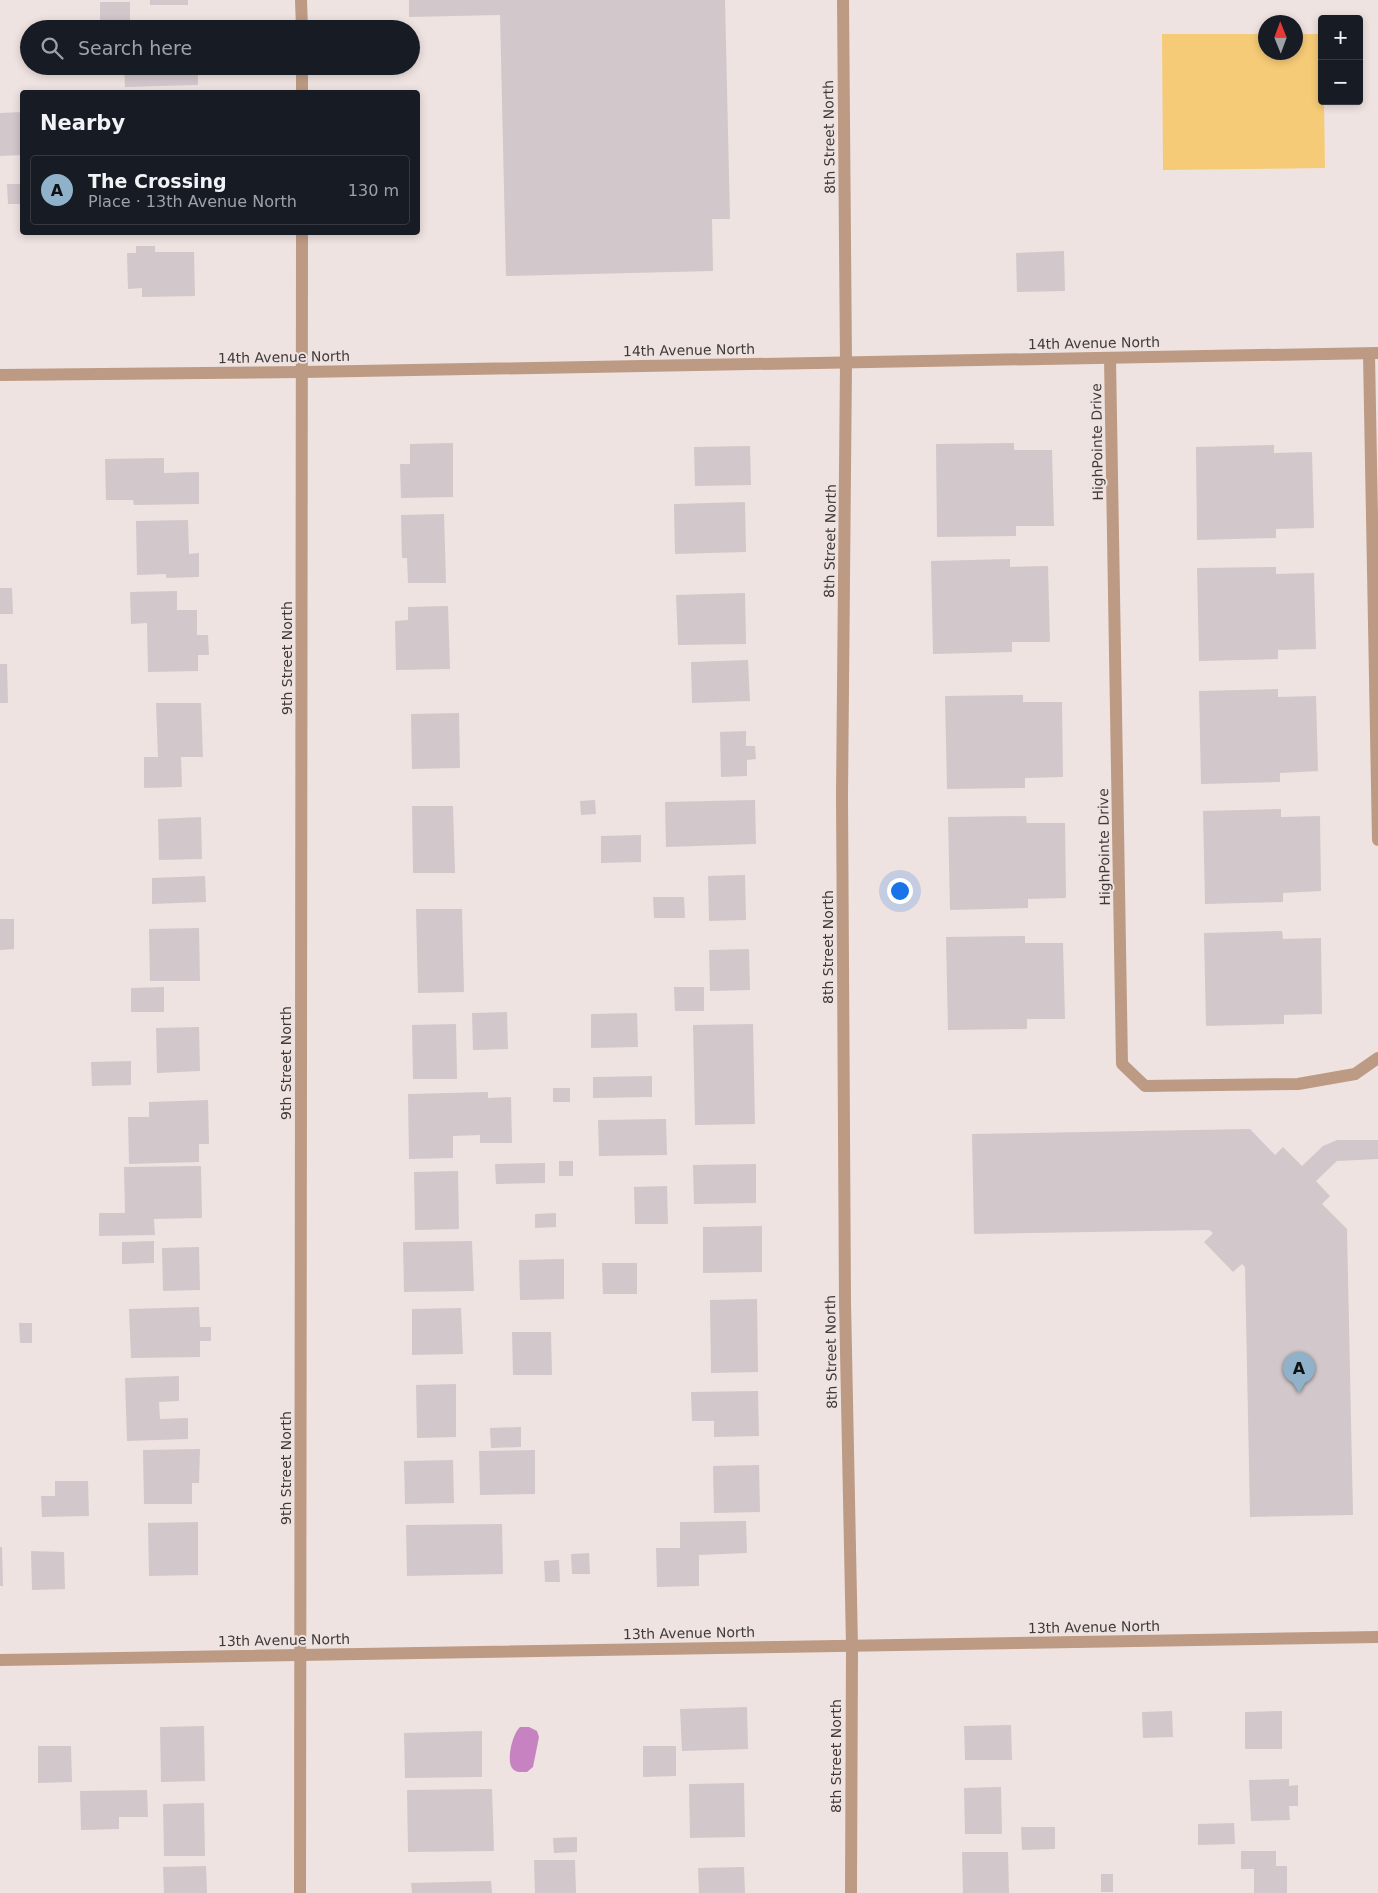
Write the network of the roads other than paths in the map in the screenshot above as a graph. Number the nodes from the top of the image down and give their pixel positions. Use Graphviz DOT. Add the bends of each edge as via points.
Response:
graph roads {
  1 [pos="302,0"];
  2 [pos="843,0"];
  3 [pos="302,20"];
  4 [pos="302,75"];
  5 [pos="302,90"];
  6 [pos="302,235"];
  7 [pos="1373,354"];
  8 [pos="1110,358"];
  9 [pos="846,363"];
  10 [pos="303,372"];
  11 [pos="0,375"];
  12 [pos="1378,840"];
  13 [pos="1378,1058"];
  14 [pos="1378,1637"];
  15 [pos="852,1646"];
  16 [pos="300,1655"];
  17 [pos="0,1660"];
  18 [pos="300,1893"];
  19 [pos="851,1893"];
  1 -- 3 [label="street"];
  2 -- 9 [label="street, 8th Street North"];
  4 -- 5 [label="street"];
  6 -- 10 [label="street, 9th Street North"];
  7 -- 8 [label="street, 14th Avenue North"];
  7 -- 12 [label="street"];
  8 -- 9 [label="street, 14th Avenue North"];
  8 -- 13 [label="street, HighPointe Drive" via="1122,1064 1145,1086 1298,1084 1356,1074"];
  9 -- 10 [label="street, 14th Avenue North"];
  9 -- 15 [label="street, 8th Street North" via="842,805 845,1292"];
  10 -- 11 [label="street, 14th Avenue North"];
  10 -- 16 [label="street, 9th Street North"];
  14 -- 15 [label="street, 13th Avenue North"];
  15 -- 16 [label="street, 13th Avenue North"];
  15 -- 19 [label="street, 8th Street North"];
  16 -- 17 [label="street, 13th Avenue North"];
  16 -- 18 [label="street, 9th Street North"];
}
